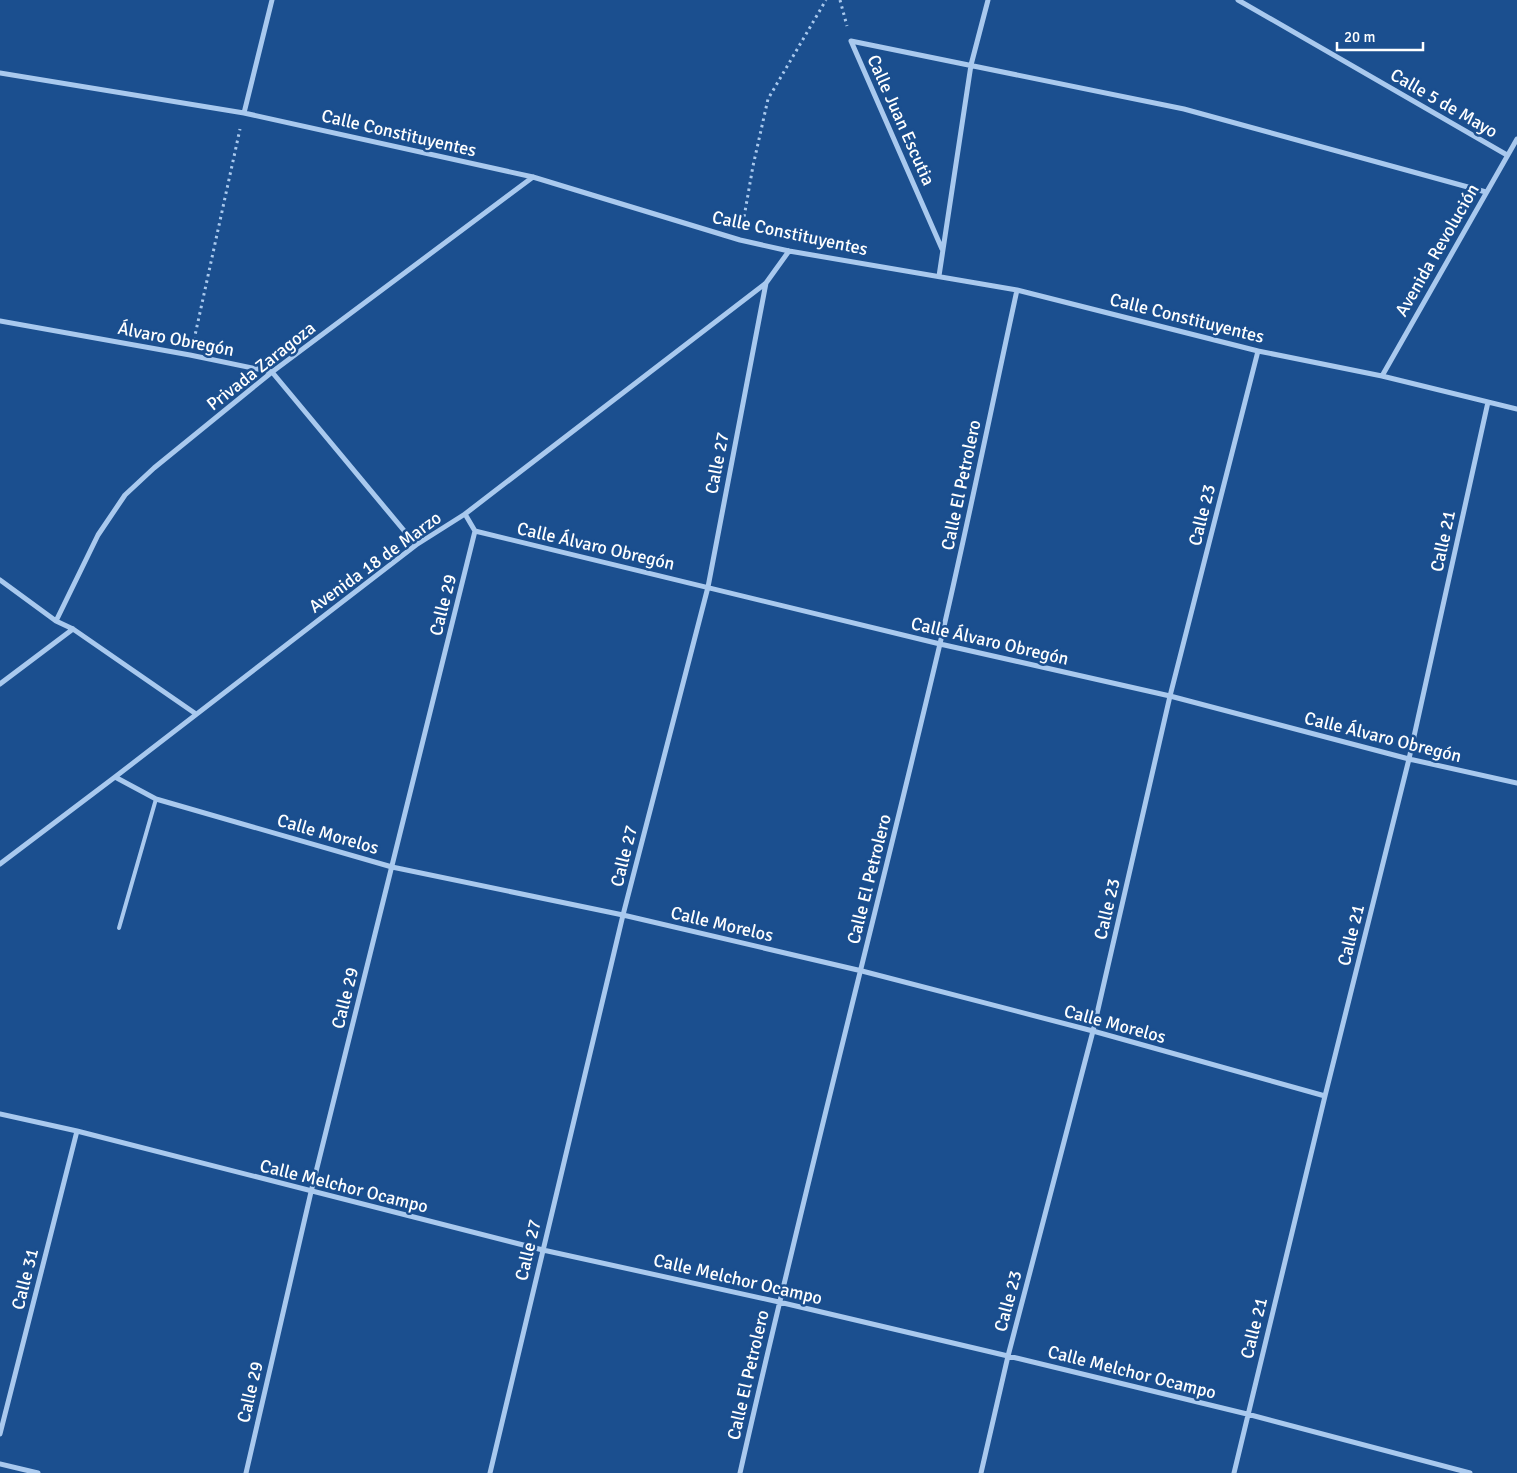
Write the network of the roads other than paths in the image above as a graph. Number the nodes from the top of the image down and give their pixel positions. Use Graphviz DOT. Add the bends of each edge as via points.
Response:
graph roads {
  1 [pos="272,0"];
  2 [pos="988,0"];
  3 [pos="1238,0"];
  4 [pos="971,65"];
  5 [pos="0,73"];
  6 [pos="244,113"];
  7 [pos="1517,139"];
  8 [pos="1507,155"];
  9 [pos="533,177"];
  10 [pos="1486,192"];
  11 [pos="943,250"];
  12 [pos="789,251"];
  13 [pos="939,276"];
  14 [pos="766,283"];
  15 [pos="1017,290"];
  16 [pos="0,320"];
  17 [pos="1258,351"];
  18 [pos="272,372"];
  19 [pos="1382,376"];
  20 [pos="1488,402"];
  21 [pos="1517,409"];
  22 [pos="465,514"];
  23 [pos="475,531"];
  24 [pos="416,545"];
  25 [pos="0,580"];
  26 [pos="708,587"];
  27 [pos="56,621"];
  28 [pos="73,629"];
  29 [pos="940,644"];
  30 [pos="0,684"];
  31 [pos="1170,696"];
  32 [pos="196,714"];
  33 [pos="1409,759"];
  34 [pos="115,778"];
  35 [pos="1517,783"];
  36 [pos="156,800"];
  37 [pos="0,864"];
  38 [pos="392,867"];
  39 [pos="624,915"];
  40 [pos="119,928"];
  41 [pos="862,971"];
  42 [pos="1093,1031"];
  43 [pos="1325,1096"];
  44 [pos="0,1114"];
  45 [pos="77,1131"];
  46 [pos="311,1192"];
  47 [pos="542,1250"];
  48 [pos="778,1302"];
  49 [pos="1008,1356"];
  50 [pos="1248,1414"];
  51 [pos="0,1434"];
  52 [pos="0,1464"];
  53 [pos="38,1473"];
  54 [pos="246,1473"];
  55 [pos="490,1473"];
  56 [pos="740,1473"];
  57 [pos="981,1473"];
  58 [pos="1234,1473"];
  59 [pos="1470,1473"];
  1 -- 6 [label="street"];
  2 -- 4 [label="street"];
  3 -- 8 [label="street, Calle 5 de Mayo"];
  4 -- 10 [label="street" via="1184,109"];
  4 -- 11 [label="street"];
  4 -- 11 [label="street, Calle Juan Escutia" via="852,41"];
  5 -- 6 [label="street, Calle Constituyentes"];
  6 -- 9 [label="street, Calle Constituyentes"];
  7 -- 8 [label="street, Avenida Revolución"];
  8 -- 10 [label="street, Avenida Revolución"];
  9 -- 12 [label="street, Calle Constituyentes" via="740,240"];
  9 -- 18 [label="street, Privada Zaragoza"];
  10 -- 19 [label="street, Avenida Revolución"];
  11 -- 13 [label="street"];
  12 -- 13 [label="street, Calle Constituyentes"];
  12 -- 14 [label="street, Calle 27"];
  13 -- 15 [label="street, Calle Constituyentes"];
  14 -- 22 [label="street, Avenida 18 de Marzo"];
  14 -- 26 [label="street, Calle 27"];
  15 -- 17 [label="street, Calle Constituyentes"];
  15 -- 29 [label="street, Calle El Petrolero"];
  16 -- 18 [label="street, Álvaro Obregón"];
  17 -- 19 [label="street, Calle Constituyentes"];
  17 -- 31 [label="street, Calle 23"];
  18 -- 24 [label="street"];
  18 -- 27 [label="street, Privada Zaragoza" via="154,468 125,496 98,535"];
  19 -- 20 [label="street, Calle Constituyentes"];
  20 -- 21 [label="street, Calle Constituyentes"];
  20 -- 33 [label="street, Calle 21"];
  22 -- 23 [label="street"];
  22 -- 24 [label="street, Avenida 18 de Marzo"];
  23 -- 26 [label="street, Calle Álvaro Obregón"];
  23 -- 38 [label="street, Calle 29"];
  24 -- 32 [label="street, Avenida 18 de Marzo"];
  25 -- 27 [label="street"];
  26 -- 29 [label="street, Calle Álvaro Obregón"];
  26 -- 39 [label="street, Calle 27"];
  27 -- 28 [label="street"];
  28 -- 30 [label="street"];
  28 -- 32 [label="street"];
  29 -- 31 [label="street, Calle Álvaro Obregón"];
  29 -- 41 [label="street, Calle El Petrolero"];
  31 -- 33 [label="street, Calle Álvaro Obregón"];
  31 -- 42 [label="street, Calle 23"];
  32 -- 34 [label="street, Avenida 18 de Marzo"];
  33 -- 35 [label="street, Calle Álvaro Obregón"];
  33 -- 43 [label="street, Calle 21"];
  34 -- 36 [label="street, Calle Morelos"];
  34 -- 37 [label="street, Avenida 18 de Marzo"];
  36 -- 38 [label="street, Calle Morelos"];
  36 -- 40 [label="lane"];
  38 -- 39 [label="street, Calle Morelos"];
  38 -- 46 [label="street, Calle 29"];
  39 -- 41 [label="street, Calle Morelos"];
  39 -- 47 [label="street, Calle 27"];
  41 -- 42 [label="street, Calle Morelos"];
  41 -- 48 [label="street, Calle El Petrolero"];
  42 -- 43 [label="street, Calle Morelos"];
  42 -- 49 [label="street, Calle 23"];
  43 -- 50 [label="street, Calle 21"];
  44 -- 45 [label="street, Calle Melchor Ocampo"];
  45 -- 46 [label="street, Calle Melchor Ocampo"];
  45 -- 51 [label="street, Calle 31"];
  46 -- 47 [label="street, Calle Melchor Ocampo"];
  46 -- 54 [label="street, Calle 29"];
  47 -- 48 [label="street, Calle Melchor Ocampo"];
  47 -- 55 [label="street, Calle 27"];
  48 -- 49 [label="street, Calle Melchor Ocampo"];
  48 -- 56 [label="street, Calle El Petrolero"];
  49 -- 50 [label="street, Calle Melchor Ocampo"];
  49 -- 57 [label="street, Calle 23"];
  50 -- 58 [label="street, Calle 21"];
  50 -- 59 [label="street, Calle Melchor Ocampo"];
  52 -- 53 [label="street"];
}
